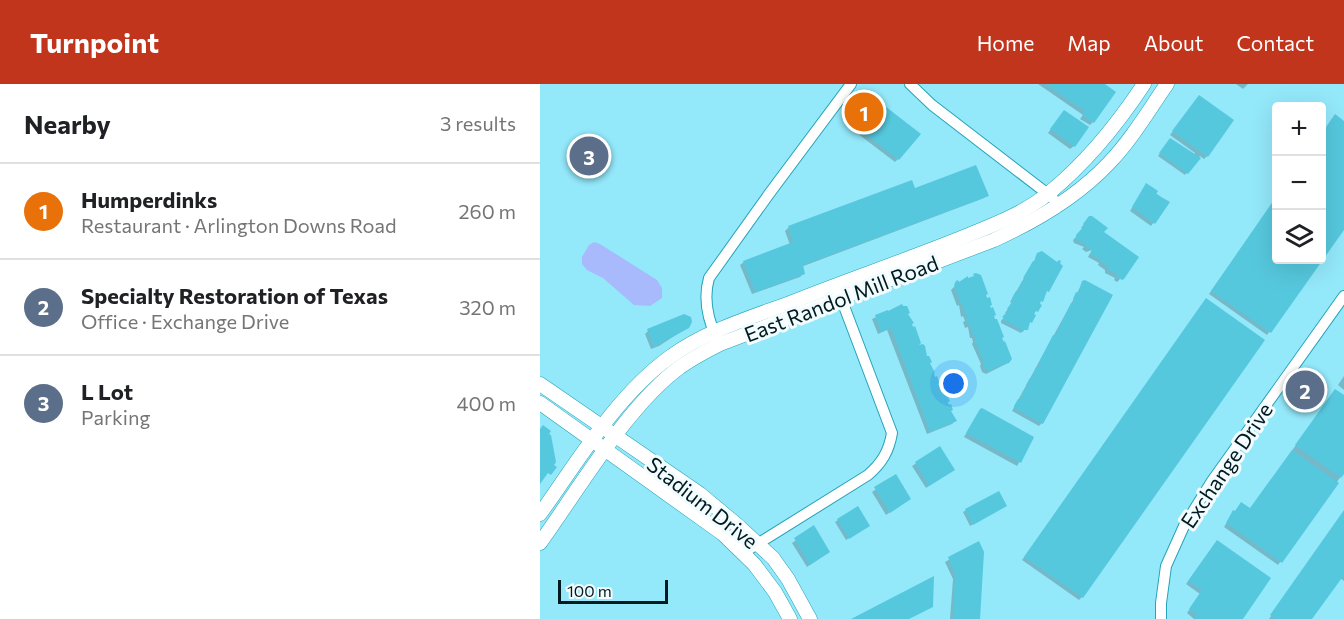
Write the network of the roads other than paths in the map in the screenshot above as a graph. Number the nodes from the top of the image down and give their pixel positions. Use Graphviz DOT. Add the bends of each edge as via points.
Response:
graph roads {
  1 [pos="851,84"];
  2 [pos="910,84"];
  3 [pos="1144,84"];
  4 [pos="1167,84"];
  5 [pos="1048,194"];
  6 [pos="1060,204"];
  7 [pos="836,285"];
  8 [pos="1344,296"];
  9 [pos="842,298"];
  10 [pos="717,338"];
  11 [pos="540,384"];
  12 [pos="540,403"];
  13 [pos="602,428"];
  14 [pos="615,437"];
  15 [pos="592,441"];
  16 [pos="605,450"];
  17 [pos="540,514"];
  18 [pos="540,543"];
  19 [pos="758,543"];
  20 [pos="743,553"];
  21 [pos="790,619"];
  22 [pos="810,619"];
  23 [pos="1161,619"];
  1 -- 10 [label="street" via="709,278 705,291 707,308"];
  2 -- 5 [label="street"];
  3 -- 5 [label="main road, East Randol Mill Road" via="1103,141"];
  4 -- 6 [label="main road, East Randol Mill Road" via="1110,162"];
  5 -- 6 [label="street"];
  5 -- 7 [label="main road, East Randol Mill Road" via="990,226"];
  6 -- 9 [label="main road, East Randol Mill Road" via="996,239"];
  7 -- 9 [label="street"];
  7 -- 10 [label="main road, East Randol Mill Road"];
  8 -- 23 [label="street, Exchange Drive" via="1184,526 1166,566"];
  9 -- 10 [label="main road, East Randol Mill Road"];
  9 -- 19 [label="street" via="892,433 890,446 868,475"];
  10 -- 13 [label="main road, East Randol Mill Road" via="671,357 650,374"];
  10 -- 14 [label="main road, East Randol Mill Road" via="663,382"];
  11 -- 13 [label="main road, Stadium Drive"];
  12 -- 15 [label="main road, Stadium Drive"];
  13 -- 14 [label="main road, Stadium Drive"];
  13 -- 15 [label="main road, East Randol Mill Road"];
  14 -- 16 [label="main road, East Randol Mill Road"];
  14 -- 19 [label="main road, Stadium Drive" via="700,494"];
  15 -- 16 [label="main road, Stadium Drive"];
  15 -- 17 [label="main road, East Randol Mill Road"];
  16 -- 18 [label="main road, East Randol Mill Road"];
  16 -- 20 [label="main road, Stadium Drive" via="723,534"];
  19 -- 20 [label="street"];
  19 -- 22 [label="main road, Stadium Drive" via="789,579"];
  20 -- 21 [label="main road, Stadium Drive" via="775,592"];
}
